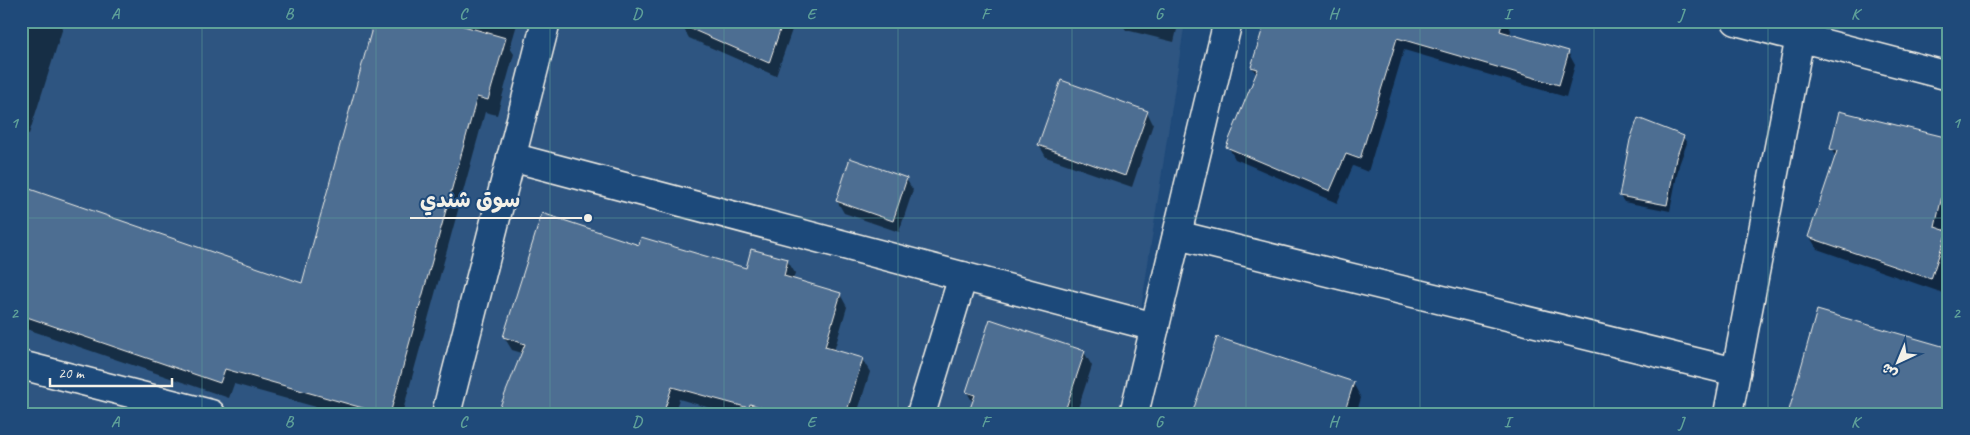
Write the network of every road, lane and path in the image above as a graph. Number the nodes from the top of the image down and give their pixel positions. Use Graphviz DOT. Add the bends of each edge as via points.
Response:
graph roads {
  1 [pos="546,21"];
  2 [pos="1228,21"];
  3 [pos="1736,21"];
  4 [pos="1801,29"];
  5 [pos="1949,76"];
  6 [pos="511,157"];
  7 [pos="1177,235"];
  8 [pos="963,276"];
  9 [pos="1155,327"];
  10 [pos="21,365"];
  11 [pos="1736,372"];
  12 [pos="211,414"];
  13 [pos="446,414"];
  14 [pos="921,414"];
  15 [pos="1134,414"];
  16 [pos="1728,414"];
  1 -- 6 [label="street"];
  2 -- 7 [label="street"];
  3 -- 4 [label="street"];
  4 -- 5 [label="street"];
  4 -- 11 [label="street"];
  6 -- 8 [label="street"];
  6 -- 13 [label="street"];
  7 -- 9 [label="street"];
  7 -- 11 [label="street"];
  8 -- 9 [label="street"];
  8 -- 14 [label="street"];
  9 -- 15 [label="street"];
  10 -- 12 [label="street"];
  11 -- 16 [label="street"];
}
